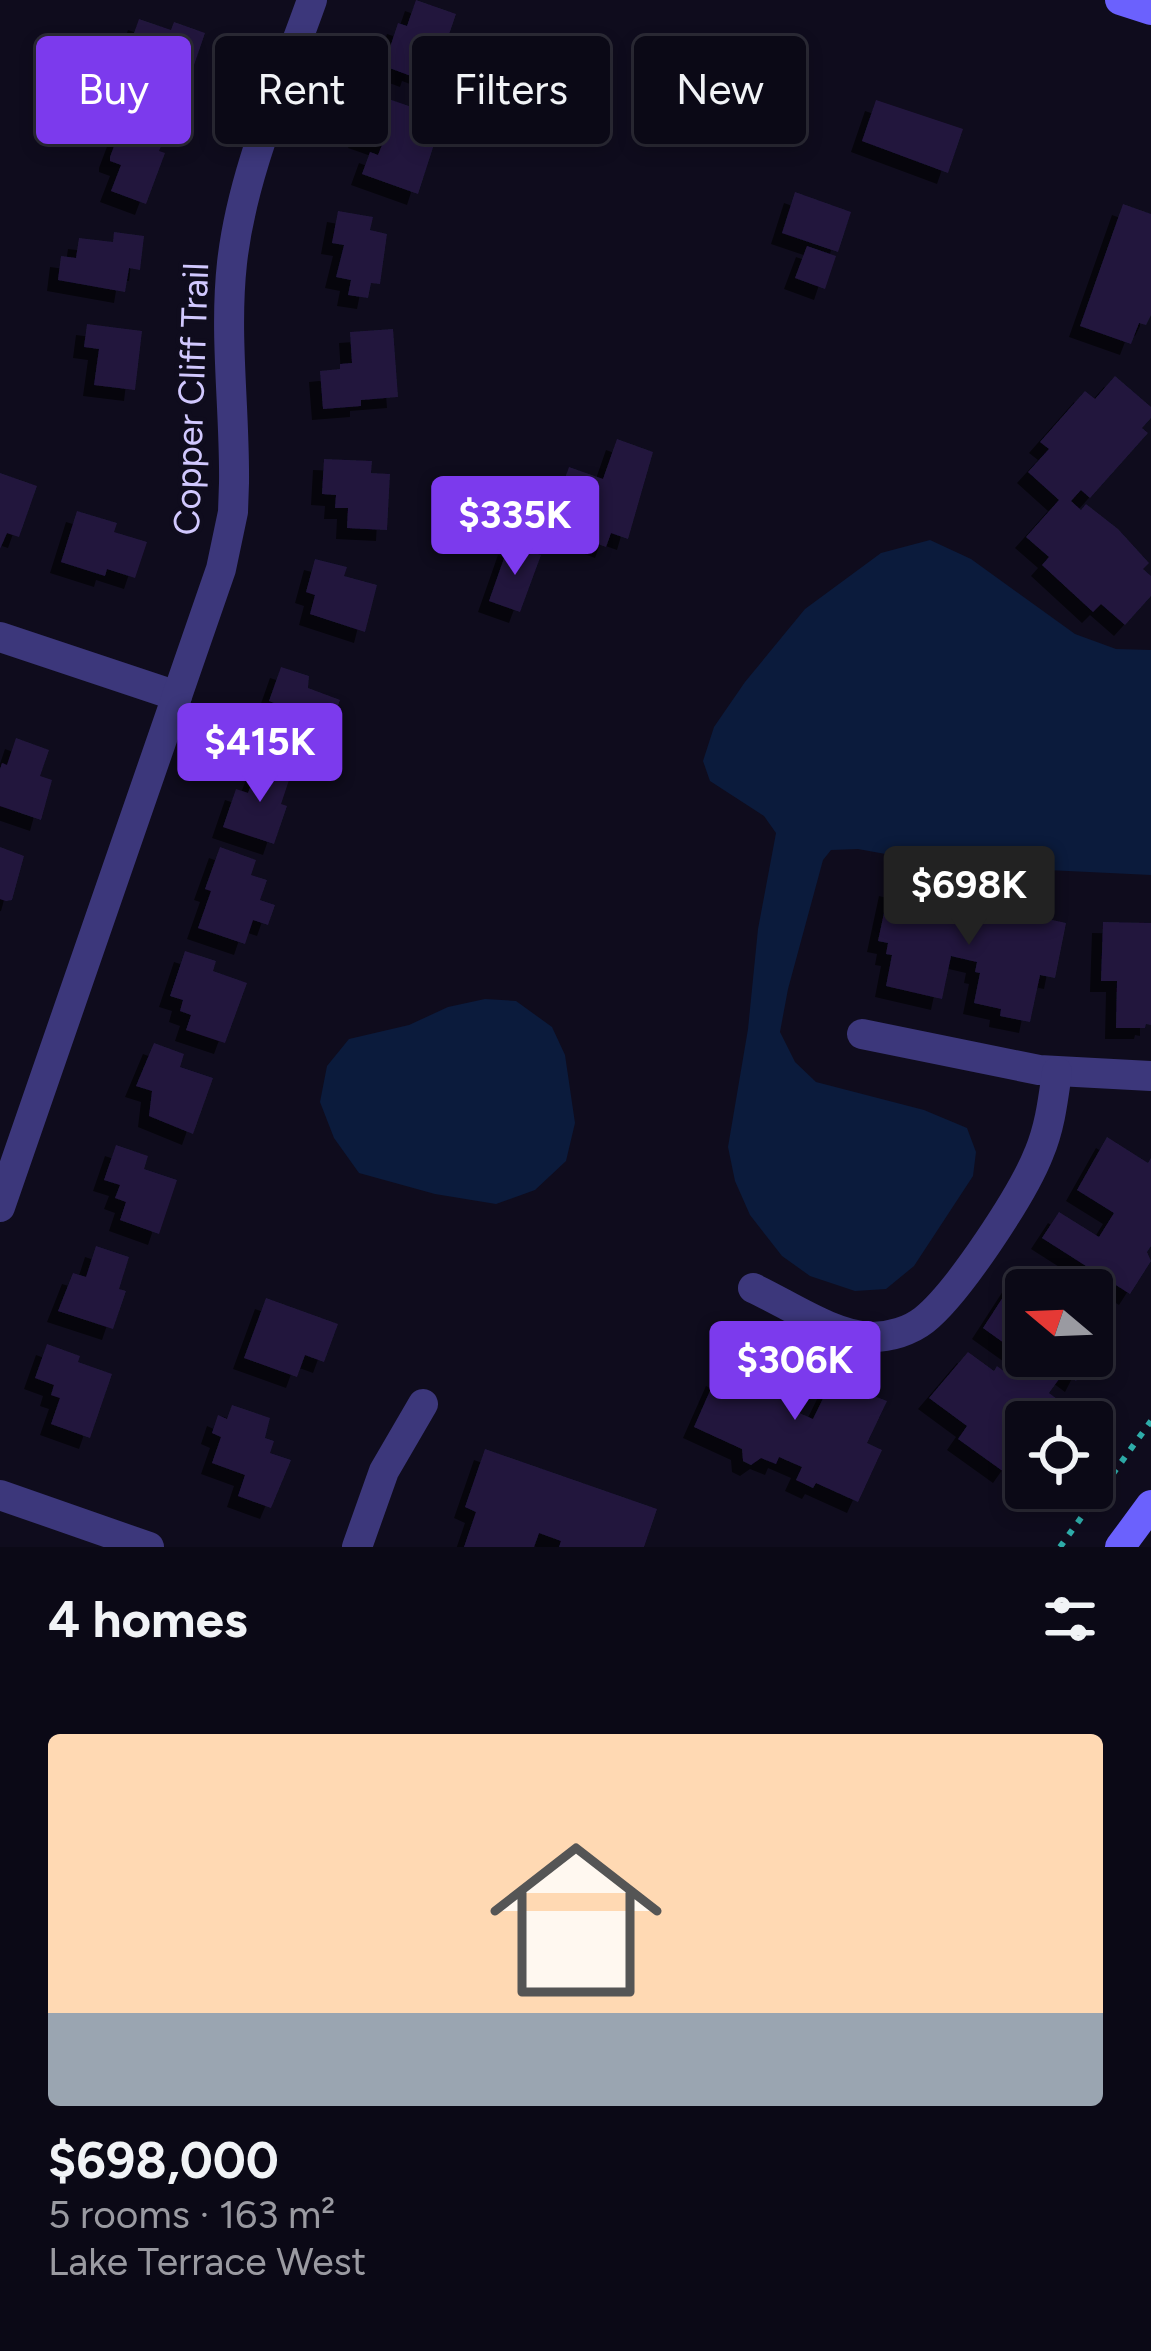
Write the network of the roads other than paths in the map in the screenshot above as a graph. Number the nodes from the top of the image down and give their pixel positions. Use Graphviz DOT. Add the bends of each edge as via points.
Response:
graph roads {
  1 [pos="312,0"];
  2 [pos="1120,0"];
  3 [pos="1151,10"];
  4 [pos="0,637"];
  5 [pos="177,696"];
  6 [pos="862,1034"];
  7 [pos="1057,1072"];
  8 [pos="1151,1076"];
  9 [pos="0,1207"];
  10 [pos="753,1288"];
  11 [pos="423,1404"];
  12 [pos="0,1496"];
  13 [pos="1151,1505"];
  14 [pos="149,1547"];
  15 [pos="357,1547"];
  16 [pos="1120,1547"];
  1 -- 5 [label="street, Copper Cliff Trail" via="234,251 233,512"];
  2 -- 3 [label="street"];
  4 -- 5 [label="street"];
  5 -- 9 [label="street, Copper Cliff Trail"];
  6 -- 7 [label="street"];
  7 -- 8 [label="street"];
  7 -- 10 [label="street" via="1034,1165 941,1303 917,1325 886,1336 857,1334"];
  11 -- 15 [label="street" via="384,1471"];
  12 -- 14 [label="street"];
  13 -- 16 [label="street"];
}
